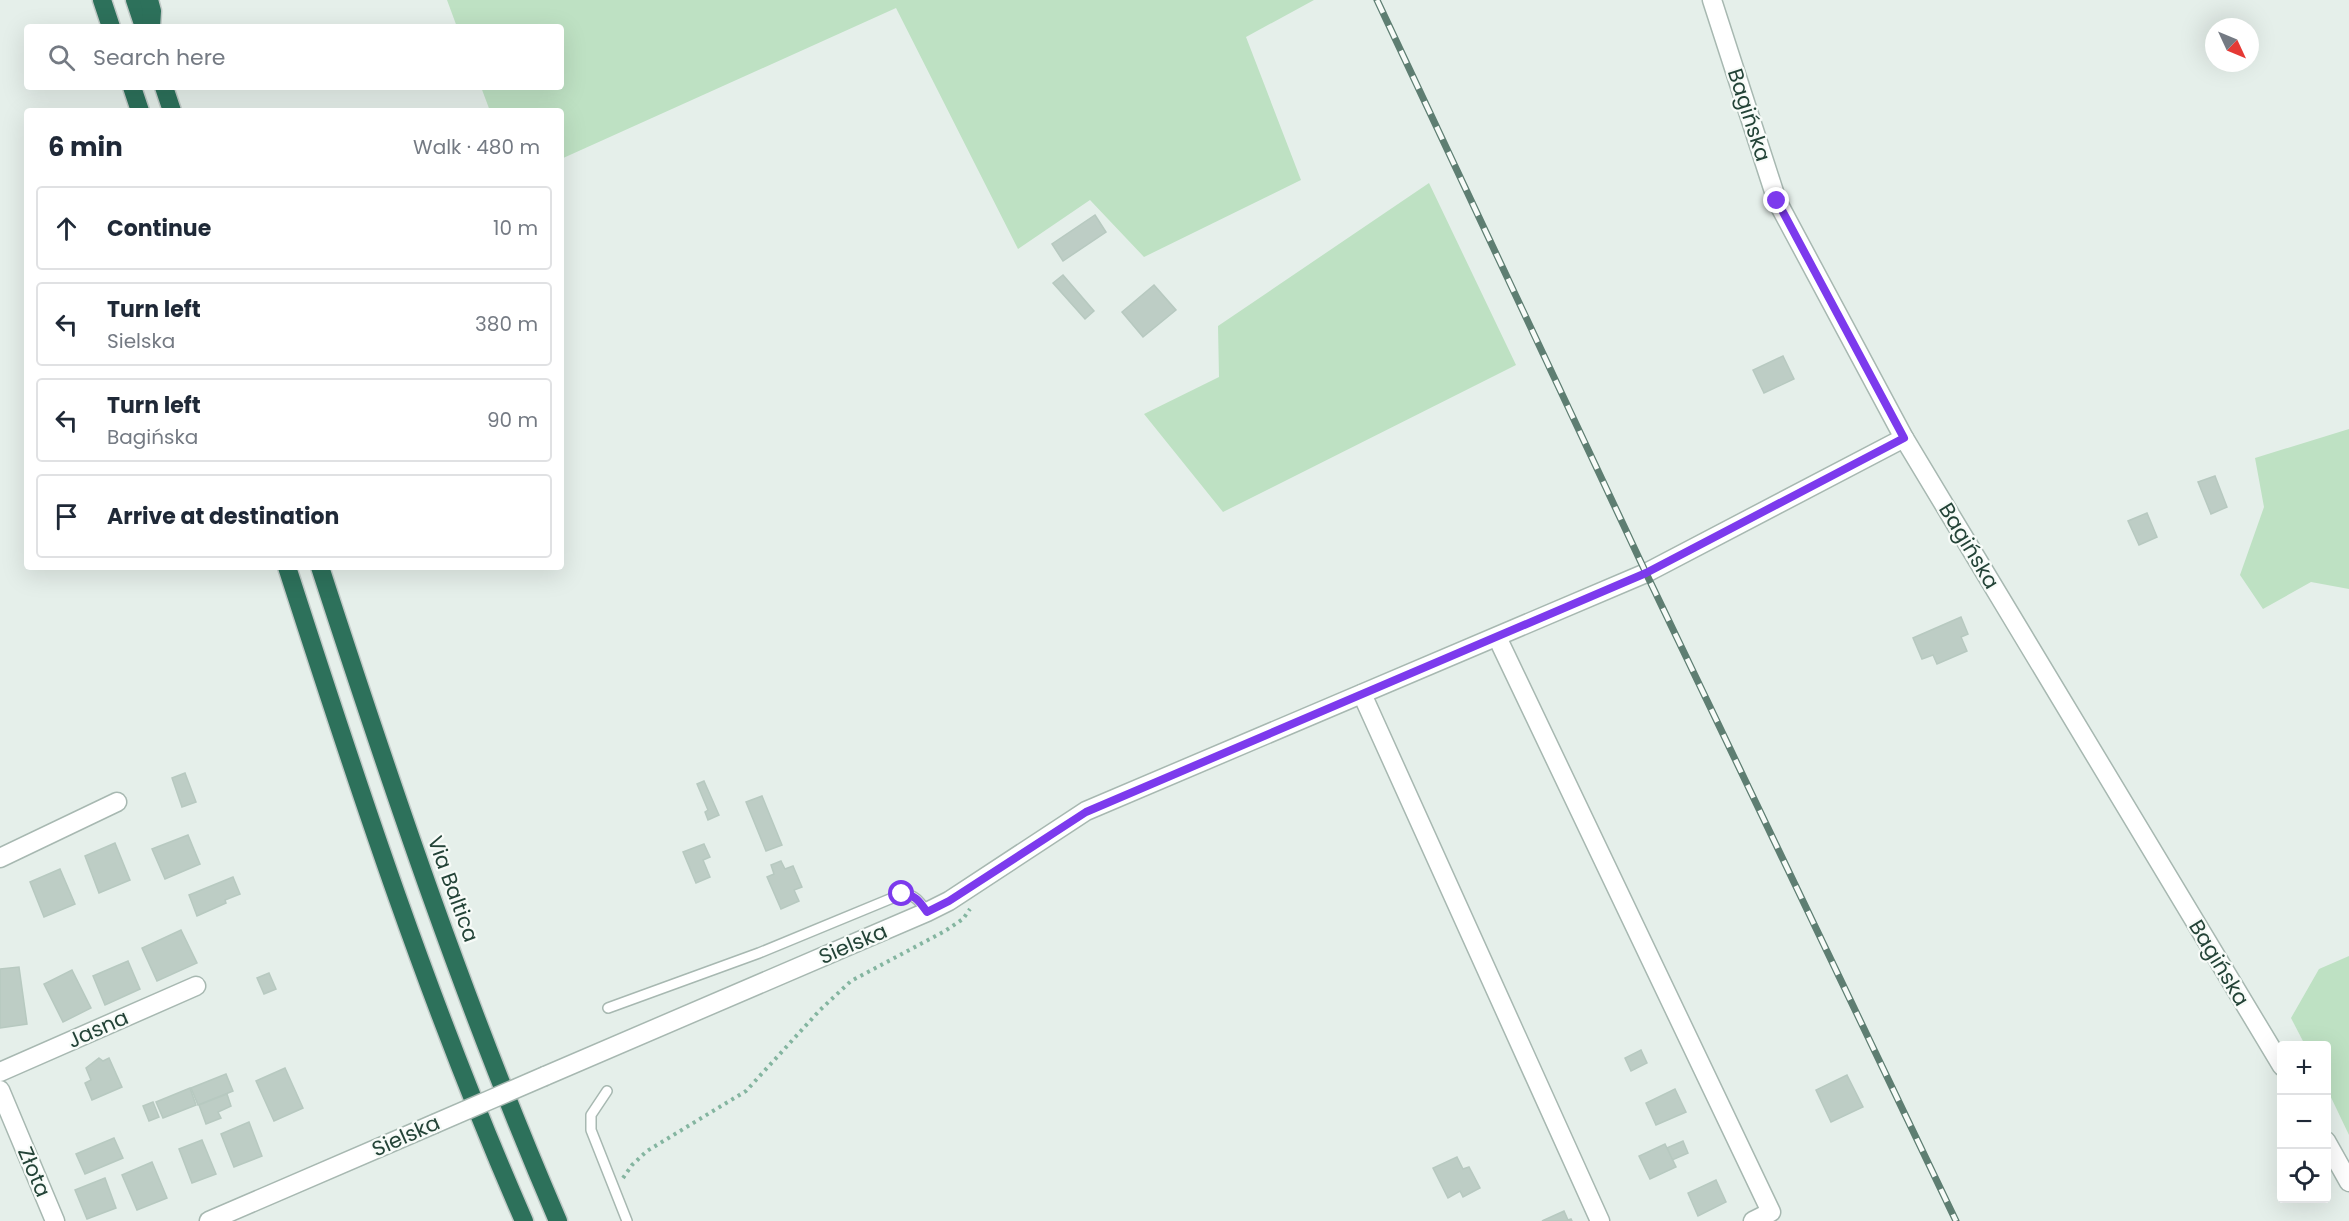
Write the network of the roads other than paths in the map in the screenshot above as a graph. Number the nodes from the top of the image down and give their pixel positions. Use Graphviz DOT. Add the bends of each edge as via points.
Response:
graph roads {
  1 [pos="102,0"];
  2 [pos="135,0"];
  3 [pos="149,0"];
  4 [pos="1717,1"];
  5 [pos="110,24"];
  6 [pos="143,24"];
  7 [pos="151,24"];
  8 [pos="133,90"];
  9 [pos="165,90"];
  10 [pos="139,108"];
  11 [pos="171,108"];
  12 [pos="1904,438"];
  13 [pos="288,570"];
  14 [pos="321,570"];
  15 [pos="1497,637"];
  16 [pos="1362,694"];
  17 [pos="117,802"];
  18 [pos="0,858"];
  19 [pos="927,912"];
  20 [pos="196,986"];
  21 [pos="608,1008"];
  22 [pos="2277,1058"];
  23 [pos="0,1072"];
  24 [pos="0,1090"];
  25 [pos="607,1091"];
  26 [pos="2330,1149"];
  27 [pos="2349,1182"];
  28 [pos="55,1221"];
  29 [pos="209,1221"];
  30 [pos="524,1221"];
  31 [pos="558,1221"];
  32 [pos="627,1221"];
  33 [pos="1600,1221"];
  34 [pos="1753,1221"];
  1 -- 5 [label="highway"];
  2 -- 6 [label="highway"];
  3 -- 7 [label="highway"];
  4 -- 12 [label="street, Bagińska" via="1777,201"];
  8 -- 10 [label="highway"];
  9 -- 11 [label="highway"];
  12 -- 15 [label="street, Sielska" via="1646,573"];
  12 -- 22 [label="street, Bagińska"];
  13 -- 30 [label="highway" via="409,928"];
  14 -- 31 [label="highway, Via Baltica" via="438,918"];
  15 -- 16 [label="street, Sielska"];
  15 -- 34 [label="street" via="1771,1212"];
  16 -- 19 [label="street, Sielska" via="1086,812"];
  16 -- 33 [label="street"];
  17 -- 18 [label="street"];
  19 -- 21 [label="lane" via="918,899 902,894"];
  19 -- 29 [label="street, Sielska, bridge"];
  20 -- 23 [label="street, Jasna"];
  24 -- 28 [label="street, Złota"];
  25 -- 32 [label="lane" via="591,1115 591,1130"];
  26 -- 27 [label="street"];
}
